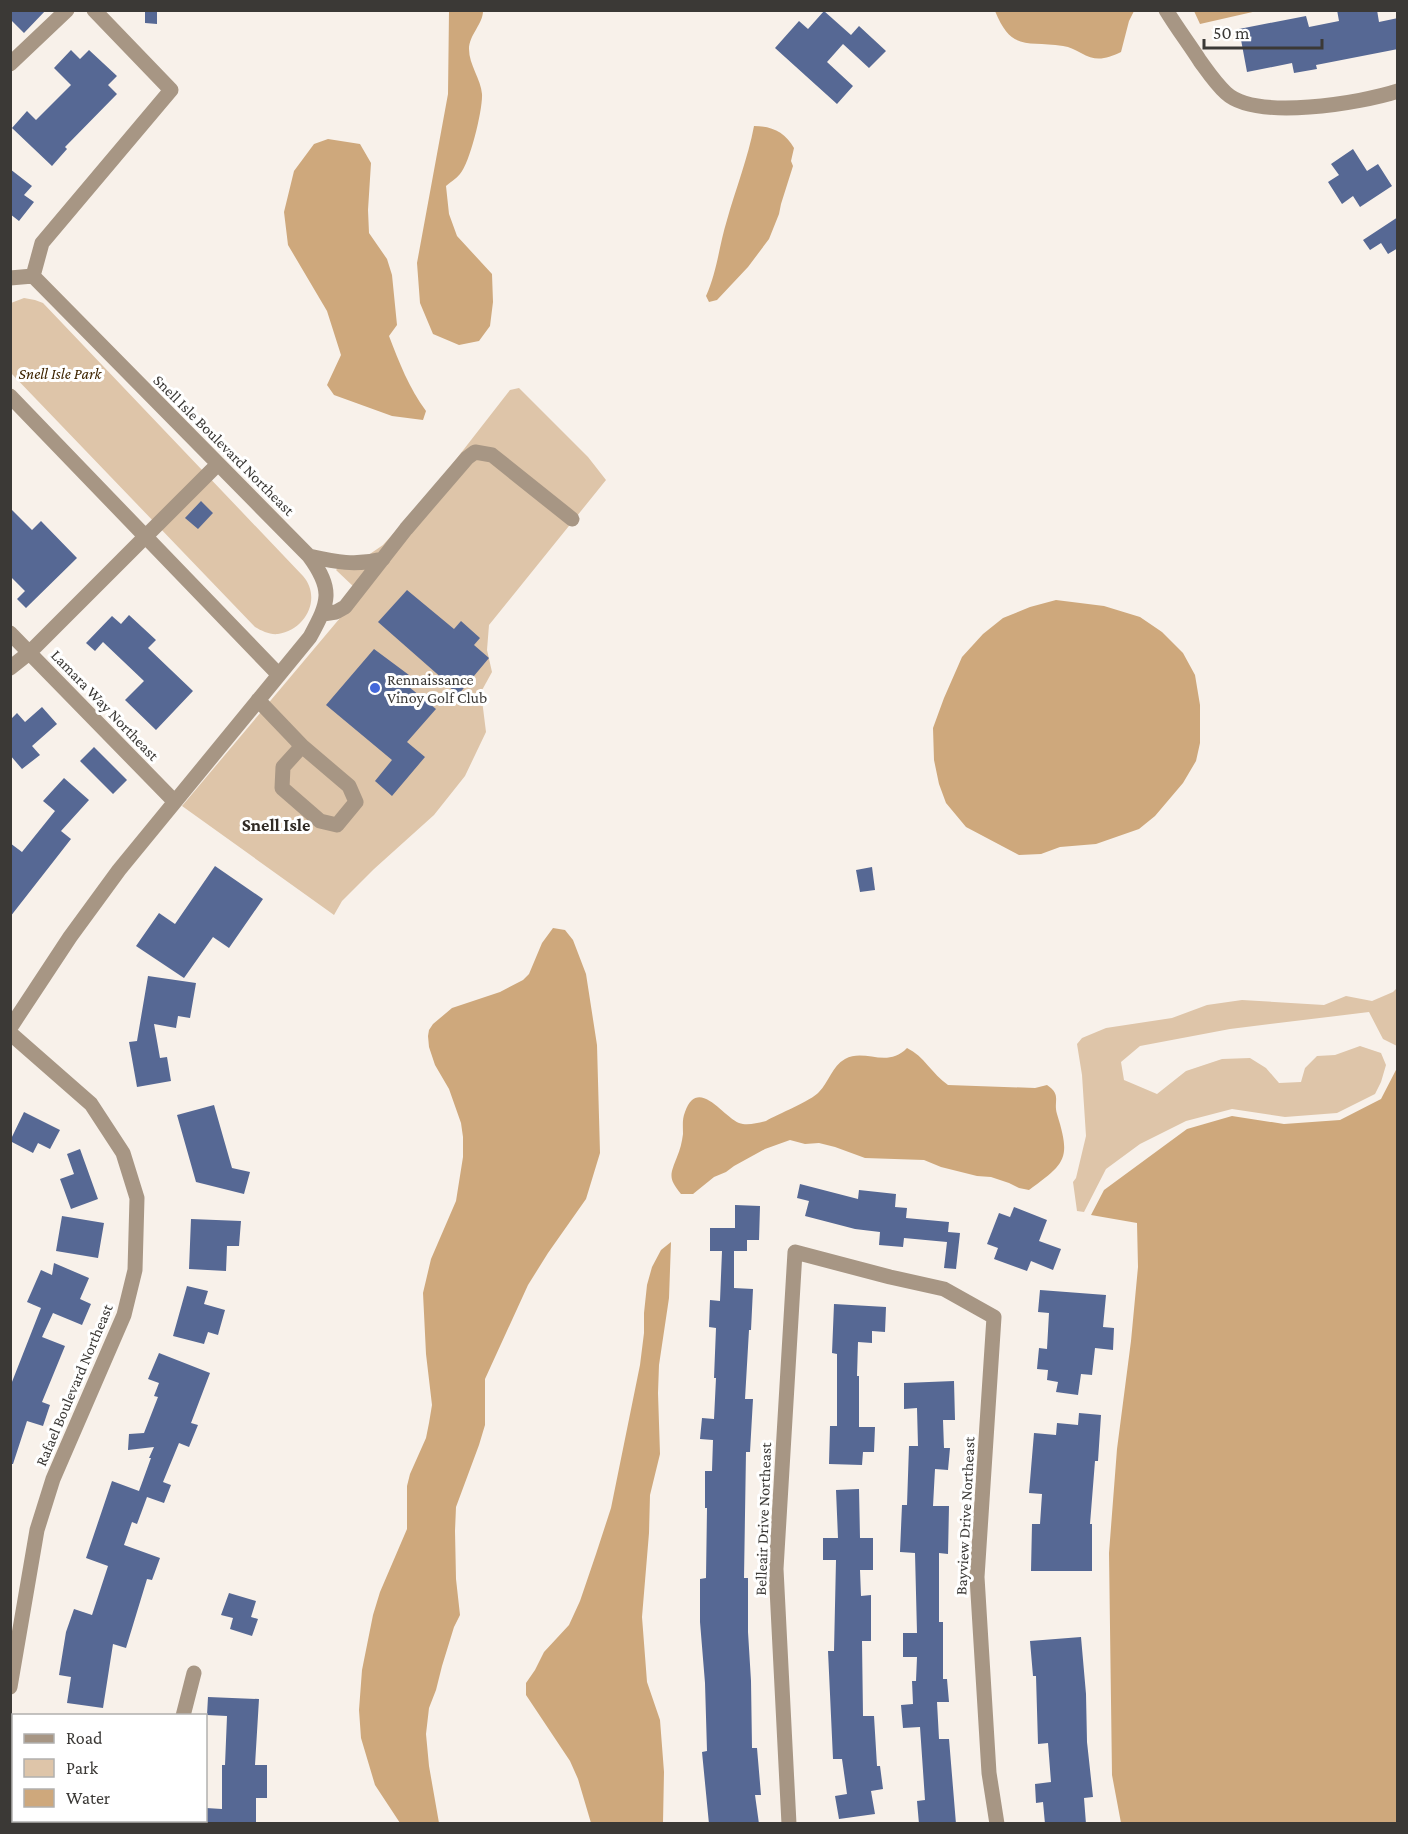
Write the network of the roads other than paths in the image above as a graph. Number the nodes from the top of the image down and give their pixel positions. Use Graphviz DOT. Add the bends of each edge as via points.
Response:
graph roads {
  1 [pos="67,10"];
  2 [pos="94,10"];
  3 [pos="1167,12"];
  4 [pos="10,64"];
  5 [pos="1395,96"];
  6 [pos="33,276"];
  7 [pos="10,278"];
  8 [pos="10,396"];
  9 [pos="218,464"];
  10 [pos="572,519"];
  11 [pos="146,537"];
  12 [pos="309,556"];
  13 [pos="383,559"];
  14 [pos="323,614"];
  15 [pos="10,633"];
  16 [pos="29,653"];
  17 [pos="10,668"];
  18 [pos="279,675"];
  19 [pos="258,700"];
  20 [pos="302,746"];
  21 [pos="174,801"];
  22 [pos="10,1031"];
  23 [pos="994,1317"];
  24 [pos="194,1673"];
  25 [pos="10,1687"];
  26 [pos="184,1714"];
  27 [pos="789,1824"];
  28 [pos="997,1824"];
  1 -- 4 [label="street"];
  2 -- 6 [label="street" via="171,90 42,243"];
  3 -- 5 [label="street" via="1227,95 1250,105 1278,109"];
  6 -- 7 [label="street"];
  6 -- 9 [label="street, Snell Isle Boulevard Northeast"];
  8 -- 11 [label="street"];
  9 -- 11 [label="street"];
  9 -- 12 [label="street, Snell Isle Boulevard Northeast"];
  10 -- 13 [label="street" via="492,455 475,453"];
  11 -- 16 [label="street"];
  11 -- 18 [label="street"];
  12 -- 13 [label="street" via="344,563"];
  12 -- 14 [label="street, Snell Isle Boulevard Northeast" via="325,584"];
  13 -- 14 [label="street" via="345,607"];
  14 -- 18 [label="street, Snell Isle Boulevard Northeast"];
  15 -- 16 [label="street, Lamara Way Northeast"];
  16 -- 17 [label="street"];
  16 -- 21 [label="street, Lamara Way Northeast"];
  18 -- 19 [label="street, Snell Isle Boulevard Northeast"];
  19 -- 20 [label="street"];
  19 -- 21 [label="street, Snell Isle Boulevard Northeast"];
  20 -- 20 [label="street" via="349,786 356,802 337,825 320,821 282,788 283,767"];
  21 -- 22 [label="street, Snell Isle Boulevard Northeast" via="70,937"];
  22 -- 25 [label="street, Rafael Boulevard Northeast" via="91,1104 123,1153 137,1198 135,1270 124,1315 53,1479 37,1530"];
  23 -- 27 [label="street, Belleair Drive Northeast" via="944,1289 795,1252 776,1569"];
  23 -- 28 [label="street, Bayview Drive Northeast" via="977,1577 989,1773"];
  24 -- 26 [label="street"];
}
